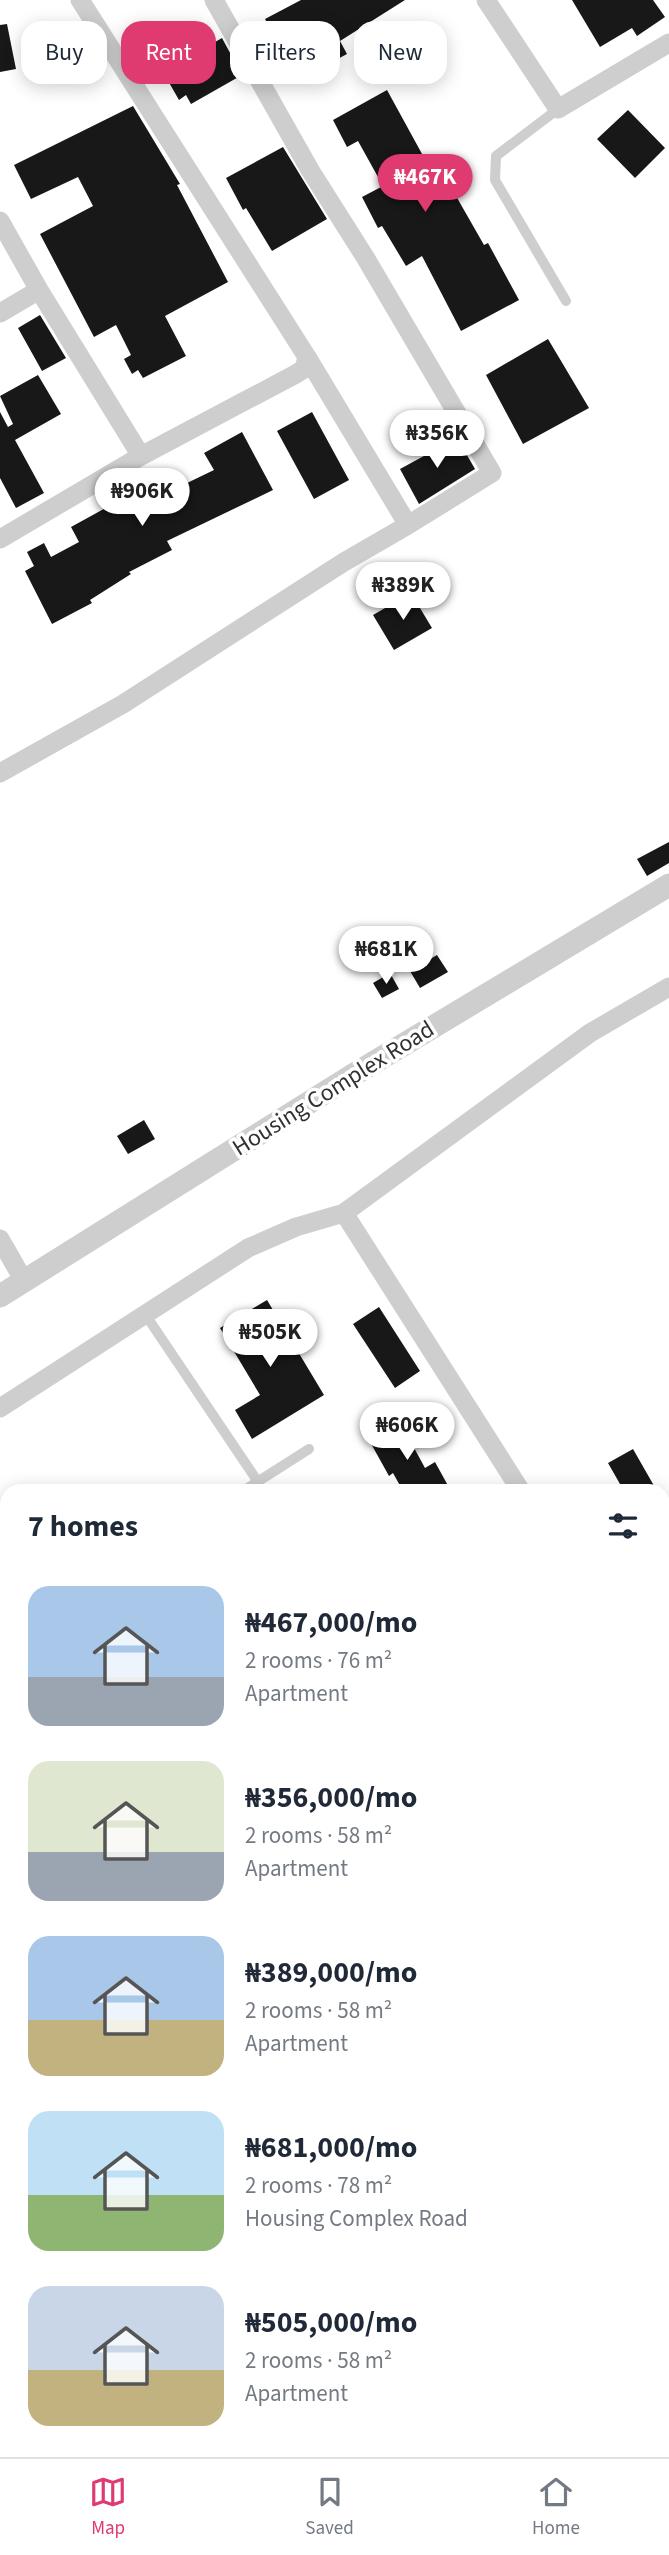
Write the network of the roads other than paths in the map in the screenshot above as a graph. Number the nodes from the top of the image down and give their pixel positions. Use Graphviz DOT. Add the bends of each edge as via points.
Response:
graph roads {
  1 [pos="80,0"];
  2 [pos="214,0"];
  3 [pos="486,0"];
  4 [pos="669,43"];
  5 [pos="558,109"];
  6 [pos="0,221"];
  7 [pos="39,290"];
  8 [pos="566,301"];
  9 [pos="0,313"];
  10 [pos="307,356"];
  11 [pos="141,456"];
  12 [pos="408,526"];
  13 [pos="0,539"];
  14 [pos="0,773"];
  15 [pos="669,885"];
  16 [pos="669,987"];
  17 [pos="344,1213"];
  18 [pos="0,1239"];
  19 [pos="24,1281"];
  20 [pos="0,1296"];
  21 [pos="145,1314"];
  22 [pos="0,1408"];
  23 [pos="309,1449"];
  24 [pos="258,1482"];
  25 [pos="255,1484"];
  26 [pos="517,1484"];
  1 -- 10 [label="street"];
  2 -- 12 [label="street" via="492,473"];
  3 -- 5 [label="street"];
  4 -- 5 [label="street"];
  5 -- 8 [label="lane" via="496,156 495,180"];
  6 -- 7 [label="street"];
  7 -- 9 [label="street"];
  7 -- 11 [label="street"];
  10 -- 11 [label="street" via="304,369"];
  10 -- 12 [label="street"];
  11 -- 13 [label="street"];
  12 -- 14 [label="street" via="123,704"];
  15 -- 19 [label="street, Housing Complex Road"];
  16 -- 17 [label="street" via="590,1033"];
  17 -- 21 [label="street" via="248,1248"];
  17 -- 26 [label="street"];
  18 -- 19 [label="street"];
  19 -- 20 [label="street, Housing Complex Road"];
  21 -- 22 [label="street"];
  21 -- 24 [label="lane"];
  23 -- 24 [label="lane"];
  24 -- 25 [label="lane"];
}
